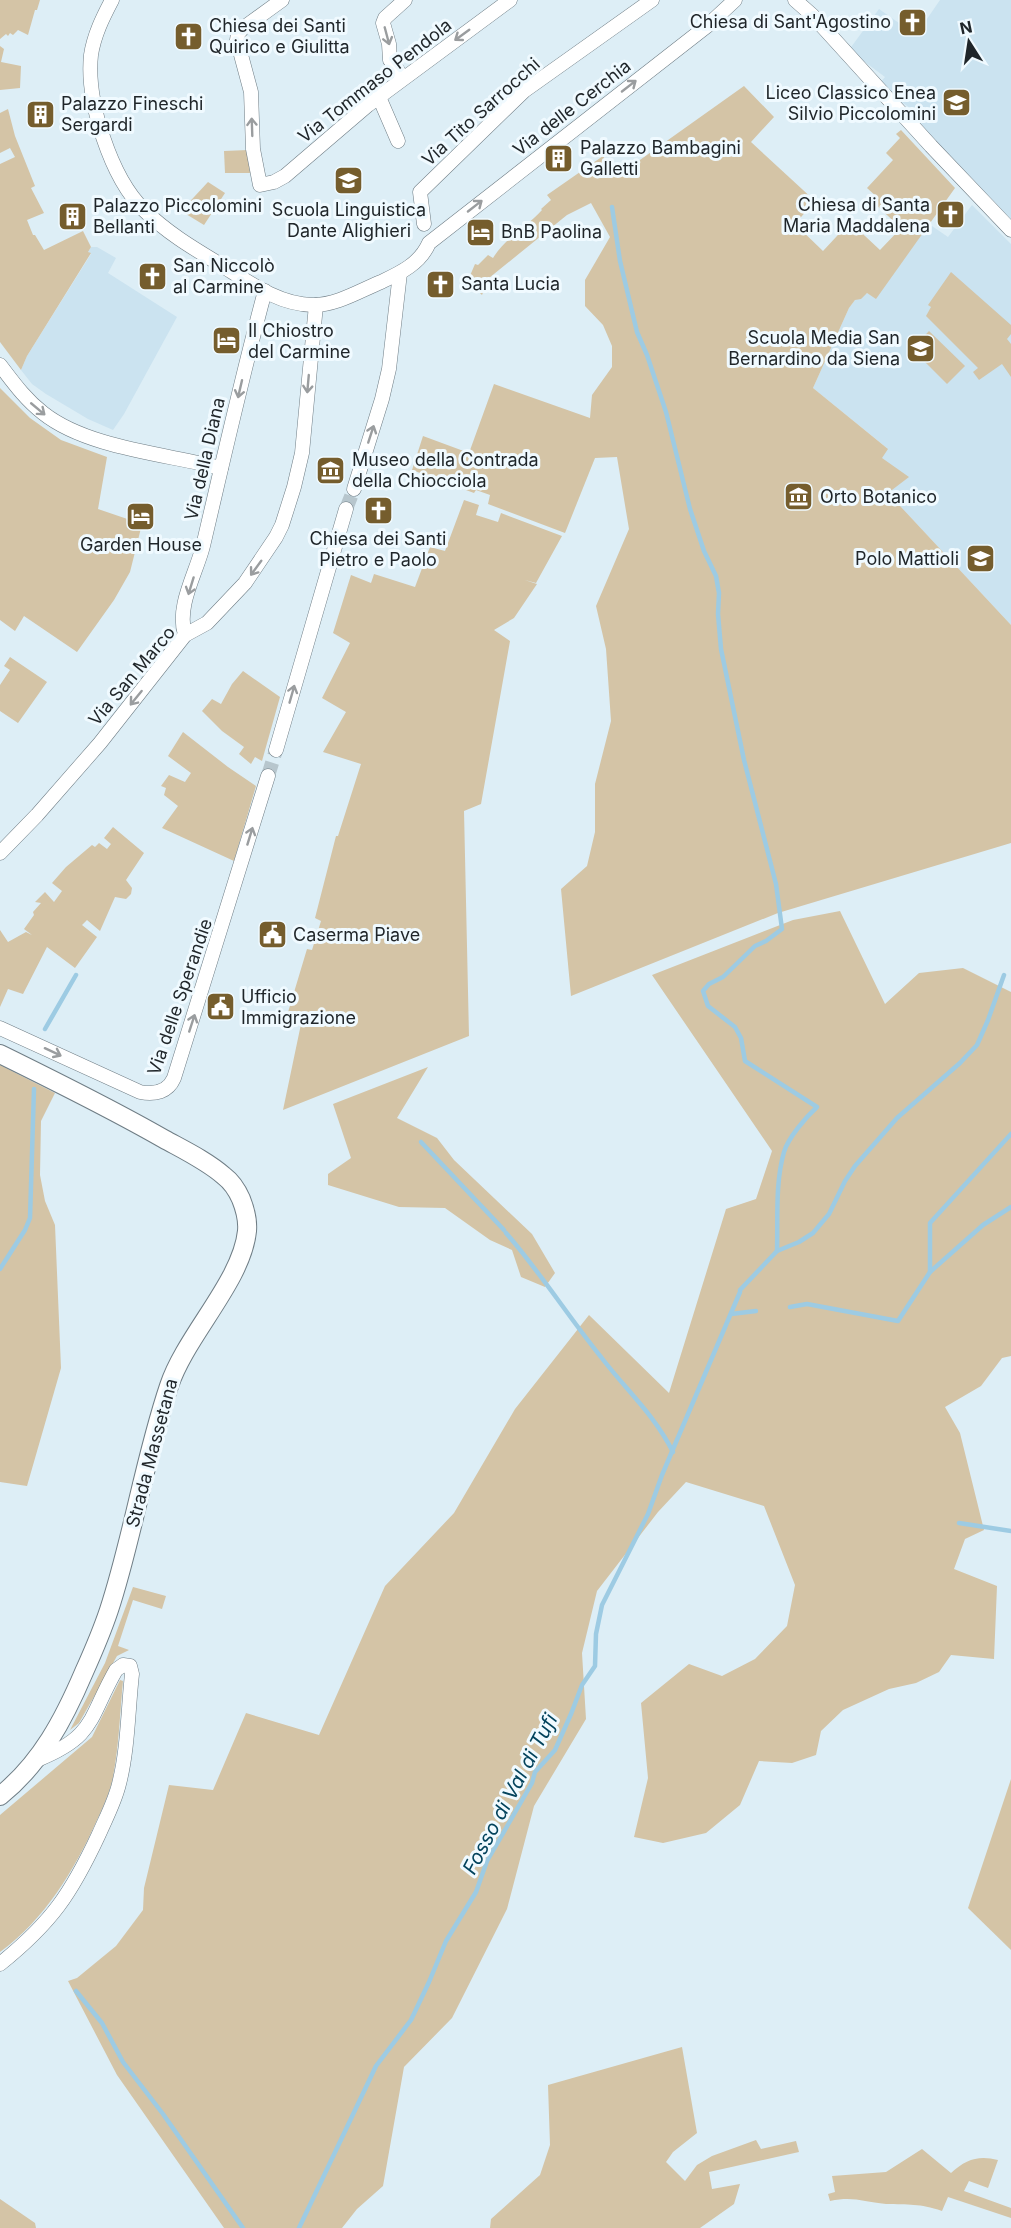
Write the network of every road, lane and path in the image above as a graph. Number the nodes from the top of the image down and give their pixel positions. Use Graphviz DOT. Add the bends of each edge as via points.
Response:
graph roads {
  1 [pos="112,0"];
  2 [pos="282,0"];
  3 [pos="405,0"];
  4 [pos="510,0"];
  5 [pos="652,0"];
  6 [pos="735,0"];
  7 [pos="795,0"];
  8 [pos="403,78"];
  9 [pos="379,97"];
  10 [pos="398,141"];
  11 [pos="1011,230"];
  12 [pos="429,243"];
  13 [pos="399,273"];
  14 [pos="265,291"];
  15 [pos="316,305"];
  16 [pos="0,365"];
  17 [pos="221,468"];
  18 [pos="354,489"];
  19 [pos="346,509"];
  20 [pos="185,635"];
  21 [pos="276,750"];
  22 [pos="268,776"];
  23 [pos="0,853"];
  24 [pos="0,1028"];
  25 [pos="0,1054"];
  26 [pos="37,1760"];
  27 [pos="0,1796"];
  28 [pos="0,1964"];
  1 -- 14 [label="street" via="94,42 91,79 104,141 127,188 167,230"];
  9 -- 2 [label="street, Via Tommaso Pendola, one-way" via="285,176 260,185 254,159 251,92 237,37 242,29"];
  3 -- 8 [label="street, one-way" via="383,24 390,60"];
  4 -- 8 [label="street, Via Tommaso Pendola, one-way"];
  5 -- 12 [label="street, Via Tito Sarrocchi" via="524,91 420,192"];
  12 -- 6 [label="street, Via delle Cerchia, one-way"];
  7 -- 11 [label="street"];
  8 -- 9 [label="street, Via Tommaso Pendola"];
  9 -- 10 [label="street"];
  12 -- 13 [label="street, Via delle Cerchia" via="417,260"];
  13 -- 15 [label="street, Via delle Cerchia" via="345,298"];
  18 -- 13 [label="street, one-way" via="389,369"];
  14 -- 15 [label="street"];
  14 -- 17 [label="street, Via della Diana, one-way"];
  15 -- 20 [label="street, Via San Marco, one-way" via="302,453 282,525 245,583 207,623"];
  16 -- 17 [label="street, one-way" via="35,406 75,432"];
  17 -- 20 [label="street, Via della Diana, one-way" via="182,615"];
  21 -- 19 [label="street, one-way"];
  20 -- 23 [label="street, Via San Marco, one-way" via="74,773"];
  24 -- 22 [label="street, Via delle Sperandie, one-way" via="140,1092 154,1093 169,1087"];
  25 -- 26 [label="street, Strada Massetana" via="138,1124 220,1172 237,1191 247,1224 233,1271 176,1368 109,1612 66,1712"];
  26 -- 27 [label="street, Strada Massetana"];
  26 -- 28 [label="street" via="66,1747 83,1732 116,1670 130,1666 121,1778 113,1802 90,1854 59,1907"];
}
